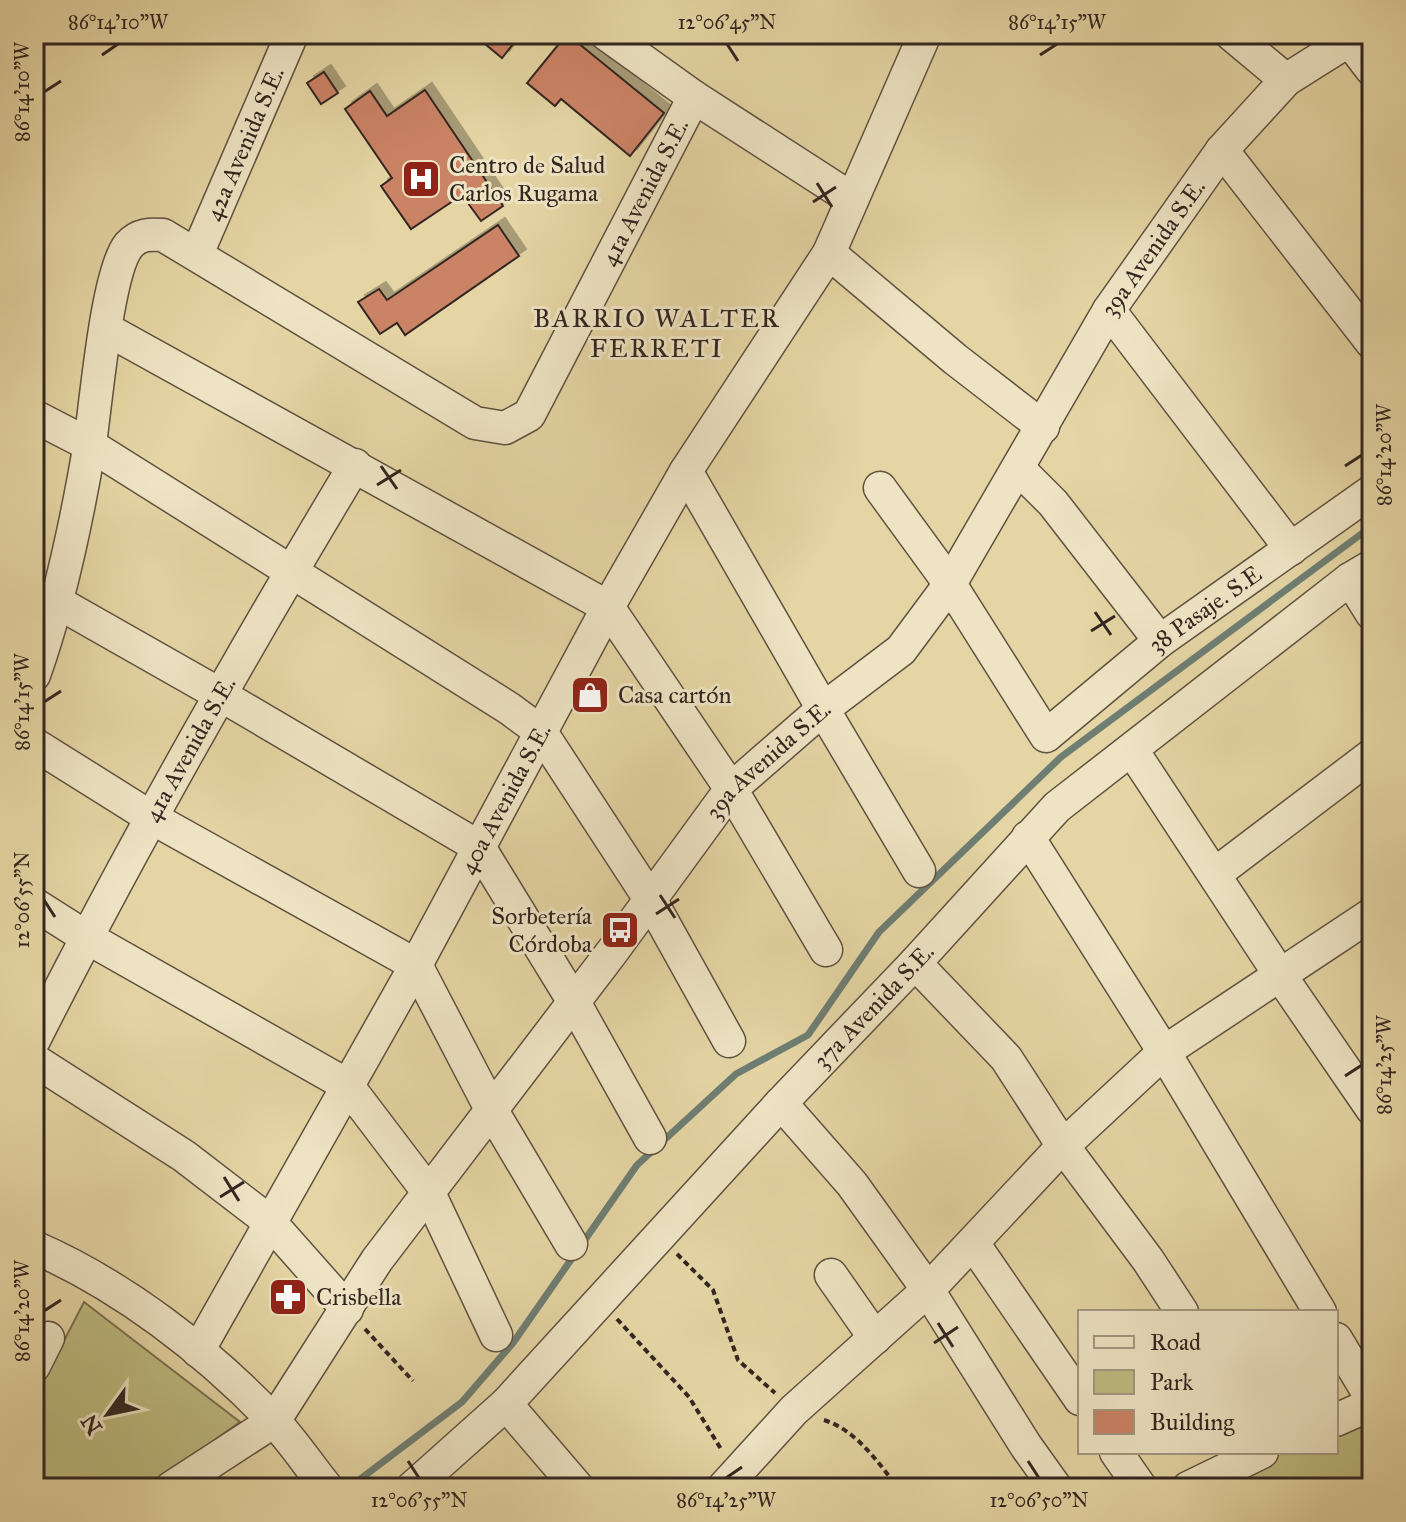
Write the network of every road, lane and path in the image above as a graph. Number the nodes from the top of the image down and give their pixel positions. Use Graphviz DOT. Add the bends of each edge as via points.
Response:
graph roads {
  1 [pos="292,34"];
  2 [pos="606,34"];
  3 [pos="925,34"];
  4 [pos="1231,34"];
  5 [pos="1354,37"];
  6 [pos="1372,70"];
  7 [pos="1286,80"];
  8 [pos="694,97"];
  9 [pos="1222,150"];
  10 [pos="852,199"];
  11 [pos="829,253"];
  12 [pos="197,254"];
  13 [pos="1109,310"];
  14 [pos="106,329"];
  15 [pos="1372,343"];
  16 [pos="34,416"];
  17 [pos="1043,427"];
  18 [pos="90,445"];
  19 [pos="355,465"];
  20 [pos="1018,468"];
  21 [pos="686,471"];
  22 [pos="880,488"];
  23 [pos="1372,491"];
  24 [pos="1291,549"];
  25 [pos="291,571"];
  26 [pos="1361,572"];
  27 [pos="950,584"];
  28 [pos="57,602"];
  29 [pos="608,607"];
  30 [pos="1372,614"];
  31 [pos="1160,641"];
  32 [pos="34,675"];
  33 [pos="219,694"];
  34 [pos="823,709"];
  35 [pos="541,732"];
  36 [pos="34,744"];
  37 [pos="1132,750"];
  38 [pos="1372,755"];
  39 [pos="731,789"];
  40 [pos="152,818"];
  41 [pos="1028,837"];
  42 [pos="479,847"];
  43 [pos="919,871"];
  44 [pos="1215,874"];
  45 [pos="650,899"];
  46 [pos="34,904"];
  47 [pos="1372,914"];
  48 [pos="86,937"];
  49 [pos="826,950"];
  50 [pos="915,963"];
  51 [pos="416,965"];
  52 [pos="1280,975"];
  53 [pos="574,1002"];
  54 [pos="34,1040"];
  55 [pos="729,1041"];
  56 [pos="1164,1052"];
  57 [pos="34,1060"];
  58 [pos="347,1085"];
  59 [pos="1367,1092"];
  60 [pos="781,1103"];
  61 [pos="491,1109"];
  62 [pos="650,1138"];
  63 [pos="1063,1146"];
  64 [pos="429,1193"];
  65 [pos="270,1222"];
  66 [pos="659,1235"];
  67 [pos="973,1243"];
  68 [pos="571,1244"];
  69 [pos="34,1247"];
  70 [pos="831,1275"];
  71 [pos="928,1290"];
  72 [pos="599,1300"];
  73 [pos="347,1309"];
  74 [pos="1181,1310"];
  75 [pos="1319,1310"];
  76 [pos="496,1335"];
  77 [pos="875,1338"];
  78 [pos="1338,1342"];
  79 [pos="198,1351"];
  80 [pos="413,1381"];
  81 [pos="1078,1396"];
  82 [pos="1372,1402"];
  83 [pos="506,1404"];
  84 [pos="794,1410"];
  85 [pos="1338,1419"];
  86 [pos="274,1421"];
  87 [pos="1117,1454"];
  88 [pos="1258,1454"];
  89 [pos="730,1480"];
  90 [pos="171,1488"];
  91 [pos="327,1488"];
  92 [pos="412,1488"];
  93 [pos="578,1488"];
  94 [pos="898,1488"];
  95 [pos="1056,1488"];
  96 [pos="1141,1488"];
  97 [pos="1188,1488"];
  1 -- 12 [label="street, 42a Avenida S.E."];
  2 -- 8 [label="street"];
  3 -- 10 [label="street, 40a Avenida S.E."];
  4 -- 7 [label="street"];
  5 -- 6 [label="street"];
  5 -- 7 [label="street, 39a Avenida S.E."];
  7 -- 9 [label="street, 39a Avenida S.E."];
  8 -- 10 [label="street"];
  8 -- 12 [label="street, 41a Avenida S.E." via="529,415 505,428 475,423"];
  9 -- 13 [label="street, 39a Avenida S.E."];
  9 -- 15 [label="street"];
  10 -- 11 [label="street, 40a Avenida S.E."];
  11 -- 17 [label="street"];
  11 -- 21 [label="street, 40a Avenida S.E."];
  12 -- 14 [label="street" via="163,235 145,234 130,244 118,266"];
  13 -- 17 [label="street, 39a Avenida S.E."];
  13 -- 24 [label="street"];
  14 -- 18 [label="street"];
  14 -- 19 [label="street"];
  16 -- 18 [label="street"];
  17 -- 20 [label="street, 39a Avenida S.E."];
  18 -- 25 [label="street"];
  18 -- 28 [label="street"];
  19 -- 25 [label="street, 41a Avenida S.E."];
  19 -- 29 [label="street"];
  20 -- 27 [label="street, 39a Avenida S.E."];
  20 -- 31 [label="street" via="1053,503"];
  21 -- 29 [label="street, 40a Avenida S.E."];
  21 -- 34 [label="street"];
  22 -- 27 [label="street"];
  23 -- 24 [label="street, 38 Pasaje. S.E"];
  24 -- 31 [label="street, 38 Pasaje. S.E"];
  25 -- 33 [label="street, 41a Avenida S.E."];
  25 -- 35 [label="street"];
  26 -- 30 [label="street"];
  26 -- 37 [label="street, 37a Avenida S.E."];
  27 -- 31 [label="street, 38 Pasaje. S.E" via="1046,736"];
  27 -- 34 [label="street, 39a Avenida S.E." via="901,650"];
  28 -- 32 [label="street"];
  28 -- 33 [label="street"];
  29 -- 35 [label="street, 40a Avenida S.E."];
  29 -- 39 [label="street"];
  33 -- 40 [label="street, 41a Avenida S.E."];
  33 -- 42 [label="street"];
  34 -- 39 [label="street, 39a Avenida S.E."];
  34 -- 43 [label="street"];
  35 -- 42 [label="street, 40a Avenida S.E."];
  35 -- 45 [label="street"];
  36 -- 40 [label="street"];
  37 -- 41 [label="street, 37a Avenida S.E." via="1057,807"];
  37 -- 44 [label="street"];
  38 -- 44 [label="street"];
  39 -- 45 [label="street, 39a Avenida S.E."];
  39 -- 49 [label="street"];
  40 -- 48 [label="street, 41a Avenida S.E."];
  40 -- 51 [label="street"];
  41 -- 50 [label="street, 37a Avenida S.E."];
  41 -- 56 [label="street"];
  42 -- 51 [label="street, 40a Avenida S.E."];
  42 -- 53 [label="street"];
  44 -- 52 [label="street"];
  45 -- 53 [label="street, 39a Avenida S.E."];
  45 -- 55 [label="street"];
  46 -- 48 [label="street"];
  47 -- 52 [label="street"];
  48 -- 54 [label="street, 41a Avenida S.E."];
  48 -- 58 [label="street"];
  50 -- 60 [label="street, 37a Avenida S.E."];
  50 -- 63 [label="street" via="1006,1058"];
  51 -- 58 [label="street, 40a Avenida S.E."];
  51 -- 61 [label="street"];
  52 -- 56 [label="street"];
  52 -- 59 [label="street"];
  53 -- 61 [label="street, 39a Avenida S.E."];
  53 -- 62 [label="street"];
  56 -- 63 [label="street"];
  56 -- 75 [label="street"];
  57 -- 65 [label="street" via="184,1156"];
  58 -- 64 [label="street"];
  58 -- 65 [label="street, 40a Avenida S.E."];
  60 -- 66 [label="street, 37a Avenida S.E."];
  60 -- 71 [label="street" via="852,1184"];
  61 -- 64 [label="street, 39a Avenida S.E."];
  61 -- 68 [label="street"];
  63 -- 67 [label="street"];
  63 -- 74 [label="street"];
  64 -- 73 [label="street, 39a Avenida S.E."];
  64 -- 76 [label="street"];
  65 -- 73 [label="street"];
  65 -- 79 [label="street, 40a Avenida S.E."];
  66 -- 72 [label="street, 37a Avenida S.E."];
  66 -- 84 [label="path" via="713,1290 738,1360"];
  67 -- 71 [label="street"];
  67 -- 81 [label="street"];
  69 -- 79 [label="street" via="78,1266"];
  70 -- 77 [label="street"];
  71 -- 77 [label="street"];
  71 -- 95 [label="street"];
  72 -- 83 [label="street, 37a Avenida S.E."];
  72 -- 89 [label="path" via="689,1397"];
  73 -- 80 [label="path"];
  73 -- 86 [label="street, 39a Avenida S.E."];
  77 -- 84 [label="street"];
  78 -- 82 [label="street"];
  79 -- 86 [label="street"];
  82 -- 85 [label="street"];
  83 -- 92 [label="street, 37a Avenida S.E."];
  83 -- 93 [label="street"];
  84 -- 89 [label="street"];
  84 -- 94 [label="path" via="836,1423 870,1452"];
  86 -- 90 [label="street, 39a Avenida S.E."];
  86 -- 91 [label="street"];
  87 -- 96 [label="street"];
  88 -- 97 [label="street"];
}
